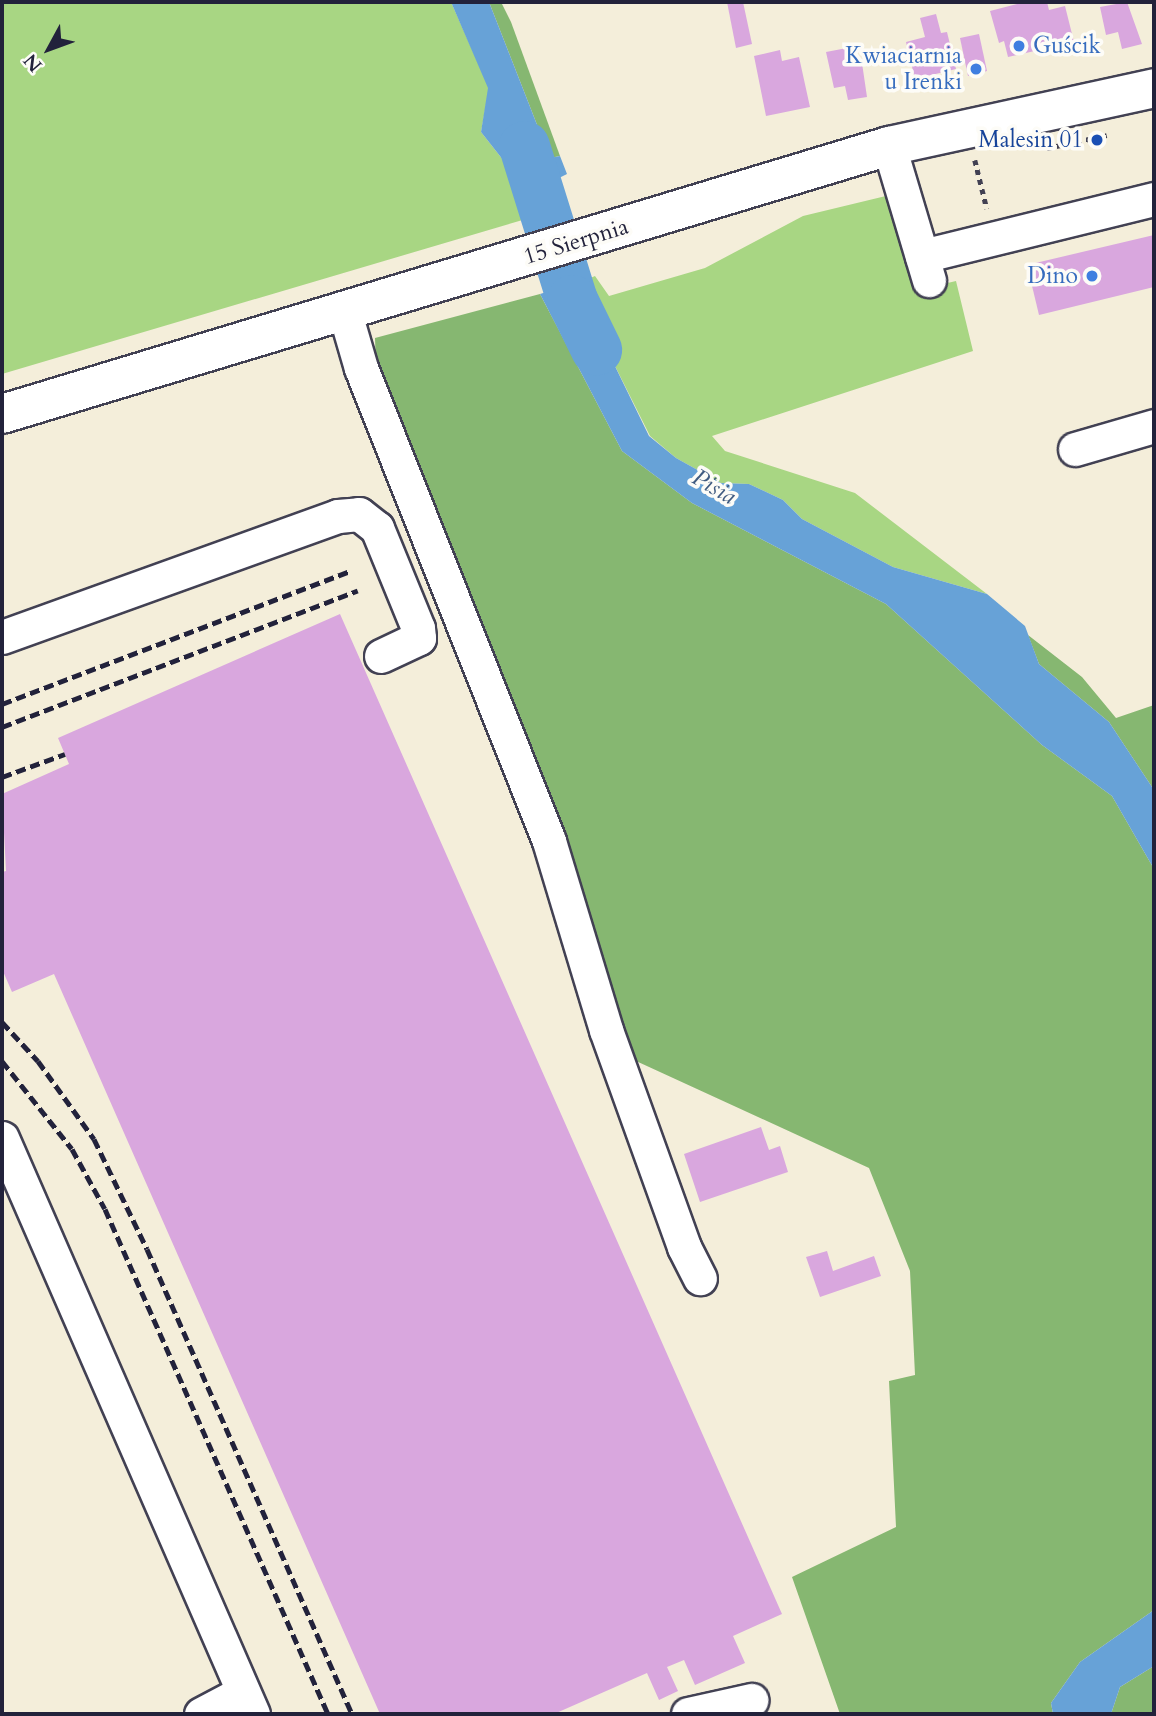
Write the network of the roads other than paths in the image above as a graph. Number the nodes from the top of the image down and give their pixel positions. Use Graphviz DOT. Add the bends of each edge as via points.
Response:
graph roads {
  1 [pos="1154,88"];
  2 [pos="889,146"];
  3 [pos="1154,199"];
  4 [pos="345,313"];
  5 [pos="2,414"];
  6 [pos="1154,426"];
  7 [pos="1075,449"];
  8 [pos="2,638"];
  9 [pos="381,656"];
  10 [pos="2,1138"];
  11 [pos="700,1278"];
  12 [pos="751,1700"];
  13 [pos="248,1703"];
  14 [pos="201,1714"];
  15 [pos="688,1714"];
  1 -- 2 [label="main road, 15 Sierpnia"];
  2 -- 3 [label="lane" via="926,268 996,240"];
  2 -- 4 [label="main road, 15 Sierpnia"];
  4 -- 5 [label="main road, 15 Sierpnia"];
  4 -- 11 [label="lane" via="361,368 549,841 606,1030 684,1247"];
  6 -- 7 [label="lane"];
  8 -- 9 [label="lane" via="338,516 359,514 377,528 418,628 419,638"];
  10 -- 13 [label="lane"];
  12 -- 15 [label="lane"];
  13 -- 14 [label="lane"];
}
